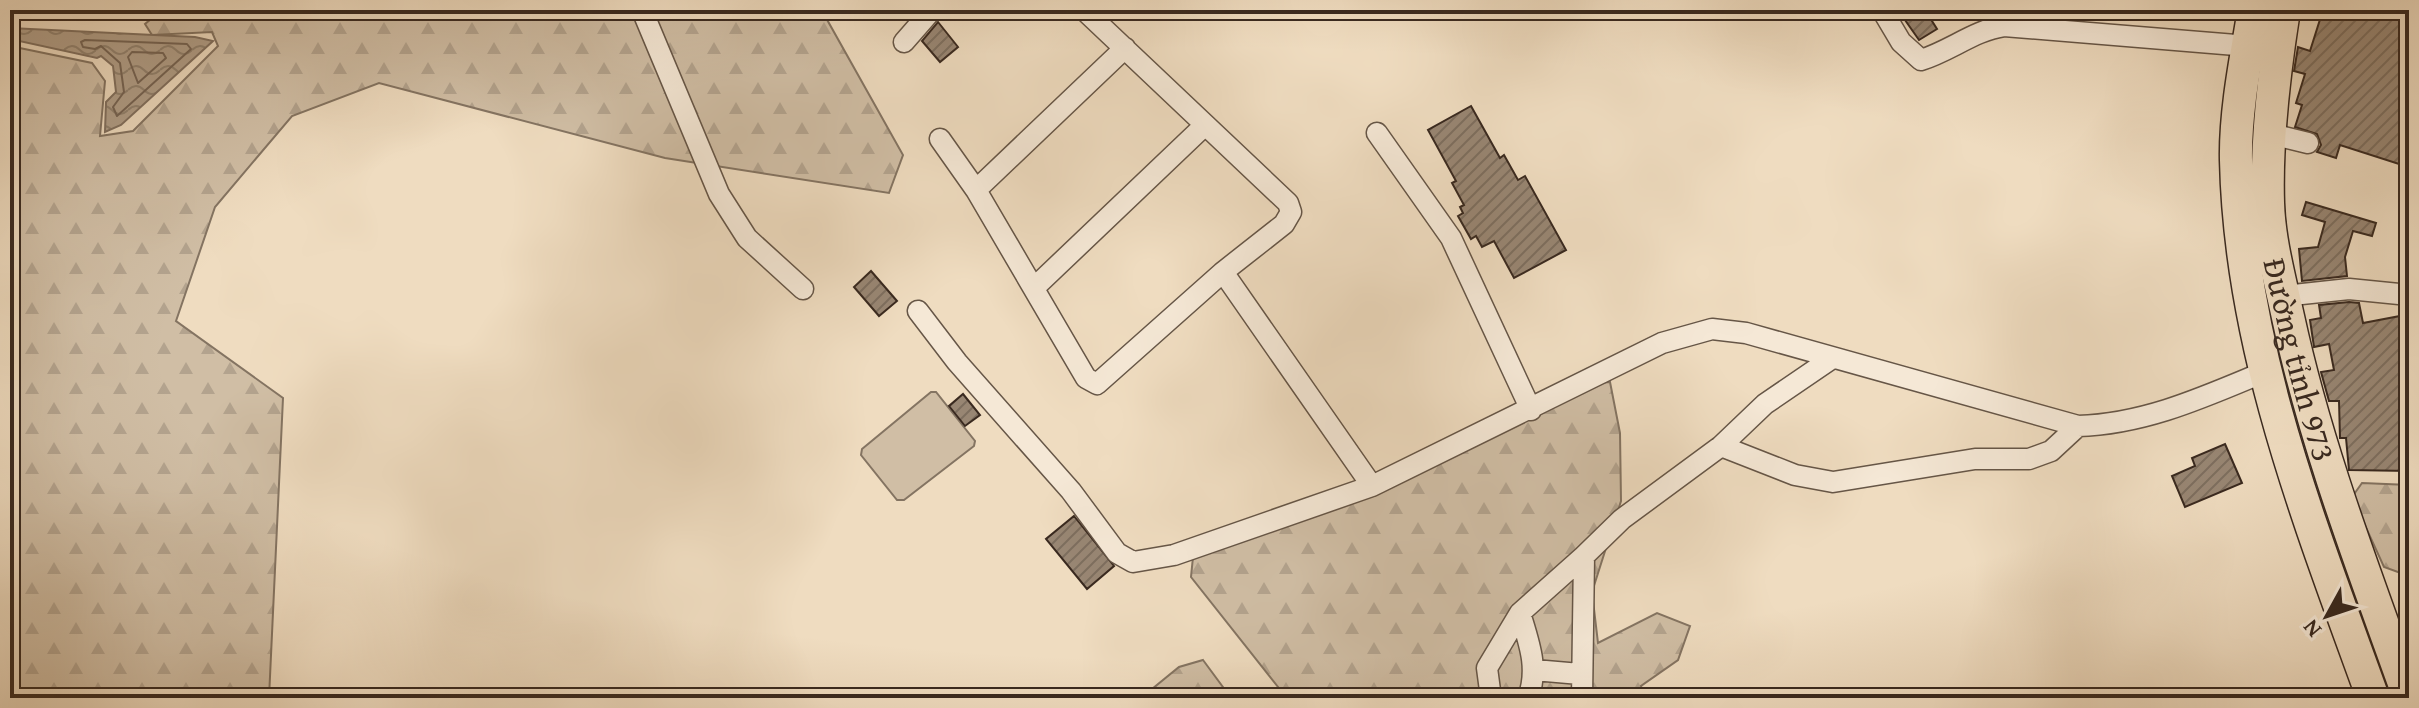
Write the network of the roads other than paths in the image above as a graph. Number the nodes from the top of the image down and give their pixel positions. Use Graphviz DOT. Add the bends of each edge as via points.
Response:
graph roads {
  1 [pos="642,10"];
  2 [pos="932,10"];
  3 [pos="1084,10"];
  4 [pos="1882,10"];
  5 [pos="2254,10"];
  6 [pos="2284,10"];
  7 [pos="904,42"];
  8 [pos="2248,46"];
  9 [pos="1125,48"];
  10 [pos="1204,126"];
  11 [pos="1377,133"];
  12 [pos="2271,134"];
  13 [pos="940,139"];
  14 [pos="2308,143"];
  15 [pos="976,190"];
  16 [pos="1223,272"];
  17 [pos="1035,287"];
  18 [pos="803,289"];
  19 [pos="2409,295"];
  20 [pos="2283,296"];
  21 [pos="918,311"];
  22 [pos="1831,359"];
  23 [pos="2264,372"];
  24 [pos="1531,410"];
  25 [pos="2078,426"];
  26 [pos="1721,446"];
  27 [pos="1372,486"];
  28 [pos="1584,556"];
  29 [pos="1520,613"];
  30 [pos="1534,670"];
  31 [pos="1580,674"];
  32 [pos="2409,697"];
  33 [pos="1491,698"];
  34 [pos="1528,698"];
  35 [pos="1582,698"];
  36 [pos="2373,698"];
  1 -- 18 [label="street" via="719,194 747,238"];
  2 -- 7 [label="street"];
  3 -- 9 [label="street"];
  4 -- 8 [label="street" via="1905,47 1921,60 1987,28 2004,26"];
  5 -- 8 [label="main road, Đường tỉnh 973"];
  6 -- 12 [label="main road, Đường tỉnh 973"];
  8 -- 23 [label="main road, Đường tỉnh 973" via="2236,159 2245,260"];
  9 -- 10 [label="street"];
  9 -- 15 [label="street"];
  10 -- 16 [label="street" via="1278,193 1291,212 1284,224"];
  10 -- 17 [label="street"];
  11 -- 24 [label="street" via="1451,238"];
  12 -- 14 [label="street"];
  12 -- 20 [label="main road, Đường tỉnh 973" via="2268,205"];
  13 -- 15 [label="street"];
  15 -- 17 [label="street"];
  16 -- 17 [label="street" via="1097,384 1086,378"];
  16 -- 27 [label="street"];
  19 -- 20 [label="street" via="2349,289"];
  20 -- 32 [label="main road, Đường tỉnh 973" via="2334,488"];
  21 -- 27 [label="street" via="1117,553 1133,562 1174,555"];
  22 -- 24 [label="street" via="1746,333 1712,329 1662,343"];
  22 -- 25 [label="street"];
  22 -- 26 [label="street" via="1765,404"];
  23 -- 25 [label="street" via="2175,409"];
  23 -- 36 [label="main road, Đường tỉnh 973" via="2289,466"];
  24 -- 27 [label="street"];
  25 -- 26 [label="street" via="2051,451 2029,459 1975,459 1833,482 1795,475"];
  26 -- 28 [label="street" via="1622,519"];
  28 -- 29 [label="street"];
  28 -- 31 [label="street"];
  29 -- 30 [label="street"];
  29 -- 33 [label="street" via="1487,668"];
  30 -- 31 [label="street"];
  30 -- 34 [label="street"];
  31 -- 35 [label="street"];
}
